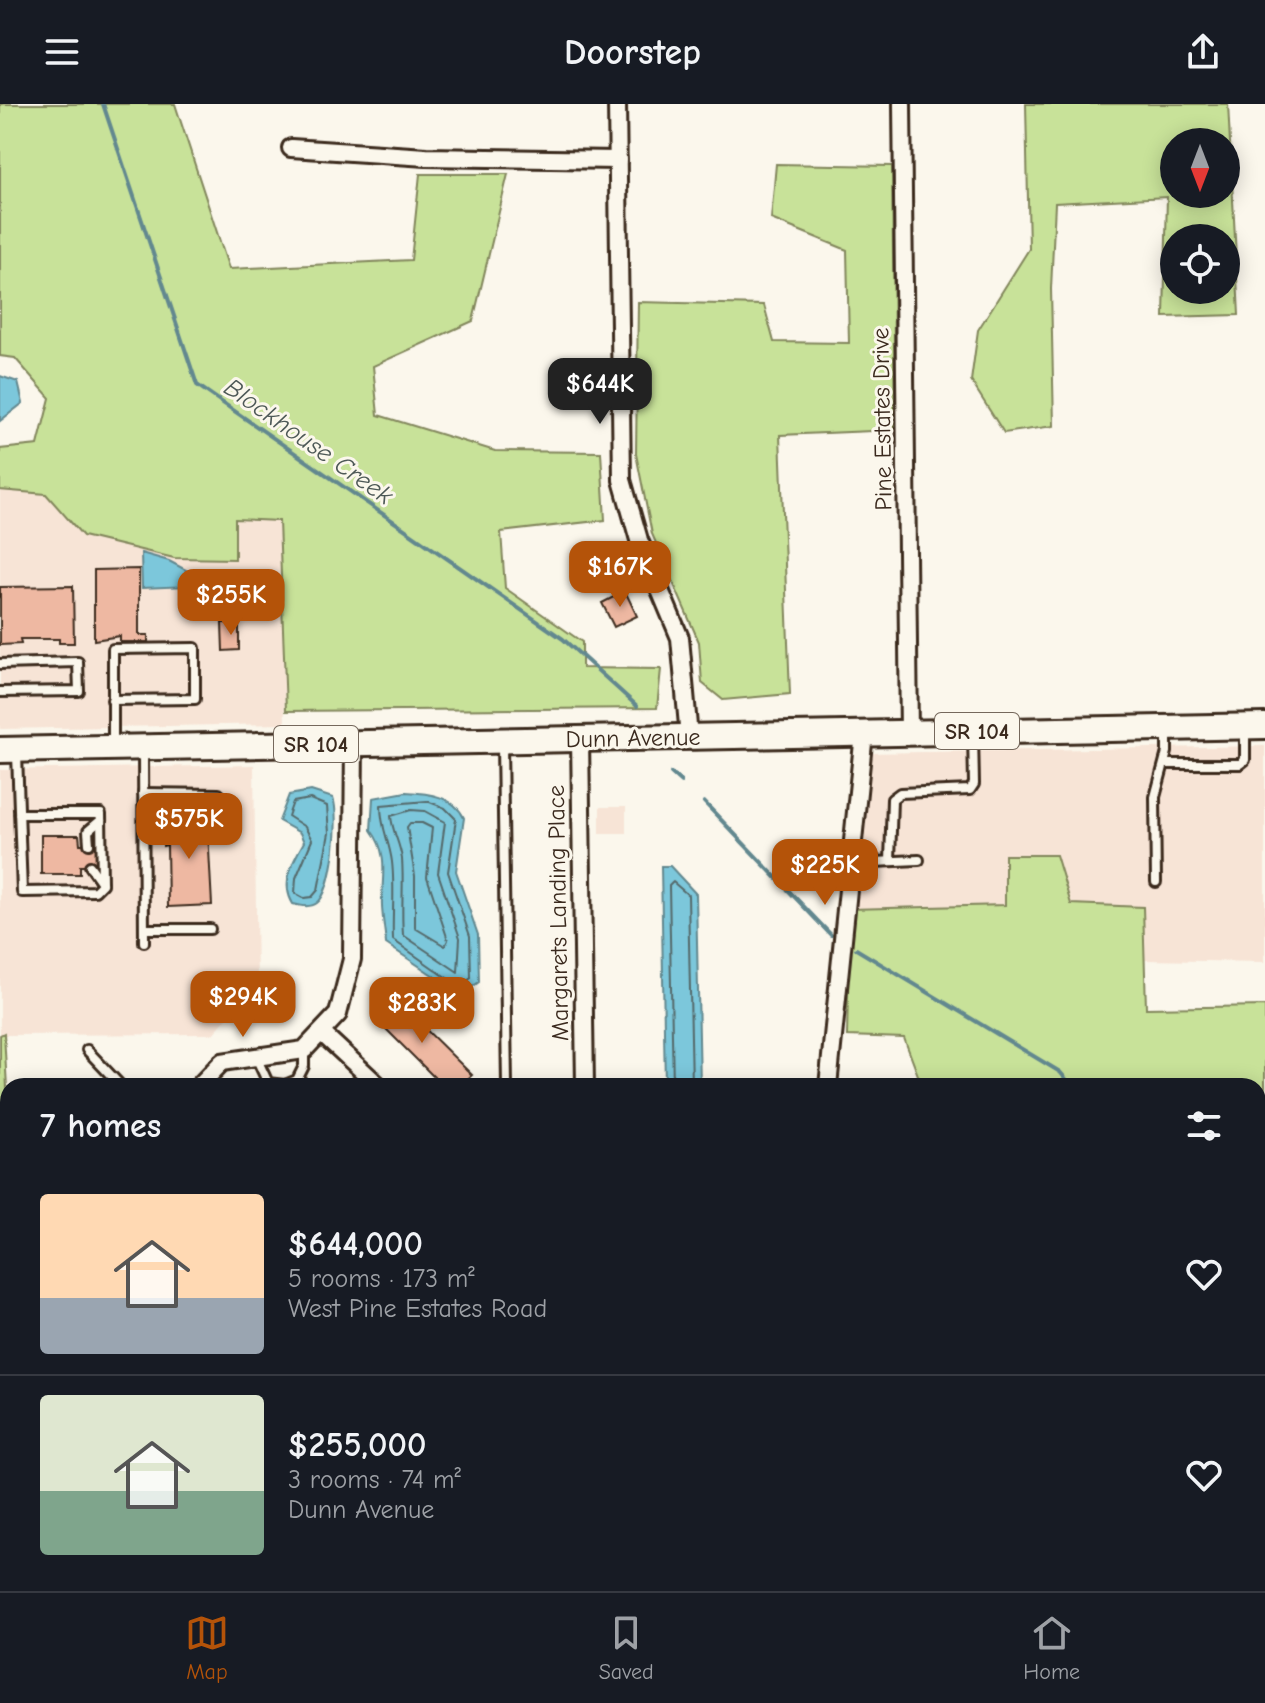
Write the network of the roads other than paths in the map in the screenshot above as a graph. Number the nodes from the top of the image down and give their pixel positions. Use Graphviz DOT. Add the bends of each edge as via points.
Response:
graph roads {
  1 [pos="617,104"];
  2 [pos="902,104"];
  3 [pos="291,148"];
  4 [pos="618,160"];
  5 [pos="0,664"];
  6 [pos="0,692"];
  7 [pos="112,700"];
  8 [pos="1255,726"];
  9 [pos="1167,728"];
  10 [pos="973,731"];
  11 [pos="864,733"];
  12 [pos="909,733"];
  13 [pos="689,737"];
  14 [pos="580,739"];
  15 [pos="503,740"];
  16 [pos="354,743"];
  17 [pos="113,747"];
  18 [pos="143,747"];
  19 [pos="8,749"];
  20 [pos="1165,764"];
  21 [pos="143,793"];
  22 [pos="19,814"];
  23 [pos="101,820"];
  24 [pos="223,831"];
  25 [pos="89,844"];
  26 [pos="919,860"];
  27 [pos="890,861"];
  28 [pos="850,863"];
  29 [pos="90,866"];
  30 [pos="1156,882"];
  31 [pos="102,884"];
  32 [pos="144,929"];
  33 [pos="210,929"];
  34 [pos="144,942"];
  35 [pos="323,1034"];
  36 [pos="87,1050"];
  37 [pos="304,1050"];
  38 [pos="256,1057"];
  39 [pos="113,1078"];
  40 [pos="207,1078"];
  41 [pos="266,1078"];
  42 [pos="298,1078"];
  43 [pos="370,1078"];
  44 [pos="507,1078"];
  45 [pos="585,1078"];
  46 [pos="829,1078"];
  1 -- 4 [label="street"];
  2 -- 12 [label="street, Pine Estates Drive"];
  3 -- 4 [label="street" via="426,157"];
  4 -- 13 [label="street" via="622,480 639,540 680,638"];
  5 -- 6 [label="lane" via="78,662 79,691"];
  7 -- 7 [label="lane" via="113,649 195,648 195,699"];
  7 -- 17 [label="lane"];
  8 -- 9 [label="main road, Dunn Avenue / SR 104"];
  8 -- 20 [label="lane" via="1240,764"];
  9 -- 10 [label="main road, Dunn Avenue / SR 104"];
  9 -- 20 [label="lane"];
  10 -- 12 [label="main road, Dunn Avenue / SR 104"];
  10 -- 27 [label="lane" via="970,790 900,793 892,799"];
  11 -- 12 [label="main road, Dunn Avenue / SR 104"];
  11 -- 13 [label="main road, Dunn Avenue / SR 104"];
  11 -- 28 [label="street"];
  13 -- 14 [label="main road, Dunn Avenue / SR 104"];
  14 -- 15 [label="main road, Dunn Avenue / SR 104"];
  14 -- 45 [label="street, Margarets Landing Place"];
  15 -- 16 [label="main road, Dunn Avenue / SR 104"];
  15 -- 44 [label="lane"];
  16 -- 18 [label="main road, Dunn Avenue / SR 104"];
  16 -- 35 [label="street" via="352,959 338,1014"];
  17 -- 18 [label="main road, Dunn Avenue / SR 104"];
  17 -- 19 [label="main road, Dunn Avenue / SR 104"];
  18 -- 21 [label="lane"];
  19 -- 22 [label="lane"];
  20 -- 30 [label="lane" via="1155,797"];
  21 -- 24 [label="lane" via="219,794"];
  21 -- 32 [label="lane"];
  22 -- 23 [label="lane" via="101,814"];
  22 -- 31 [label="lane" via="22,892 95,891"];
  23 -- 25 [label="lane" via="88,831"];
  23 -- 31 [label="lane"];
  26 -- 27 [label="lane"];
  27 -- 28 [label="lane"];
  28 -- 46 [label="street"];
  29 -- 31 [label="lane"];
  32 -- 33 [label="lane"];
  32 -- 34 [label="lane"];
  35 -- 37 [label="street"];
  35 -- 43 [label="street"];
  36 -- 39 [label="lane"];
  37 -- 38 [label="street"];
  37 -- 42 [label="lane"];
  38 -- 40 [label="street" via="222,1062"];
  38 -- 41 [label="lane"];
}
